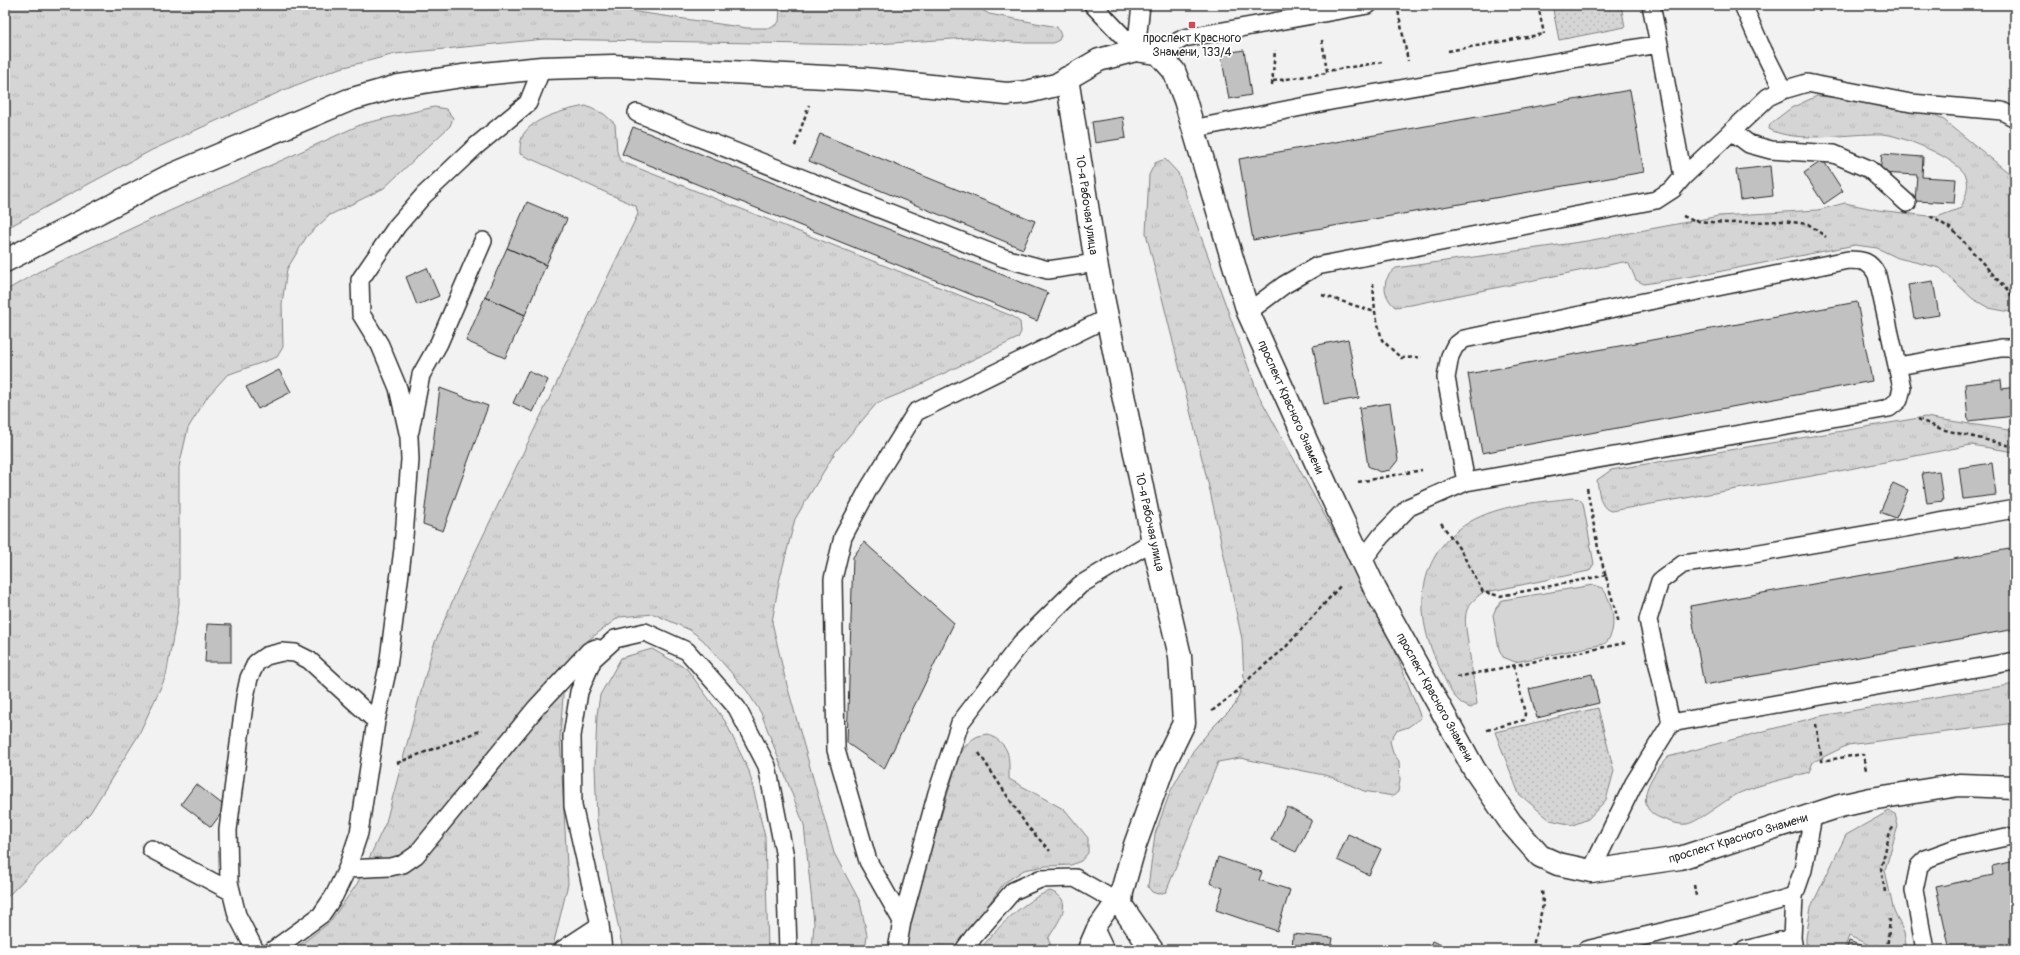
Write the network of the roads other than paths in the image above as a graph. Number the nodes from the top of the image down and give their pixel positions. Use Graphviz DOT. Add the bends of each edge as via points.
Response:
graph roads {
  1 [pos="1093,5"];
  2 [pos="1141,5"];
  3 [pos="1368,5"];
  4 [pos="1651,5"];
  5 [pos="1743,5"];
  6 [pos="1659,44"];
  7 [pos="1136,50"];
  8 [pos="1158,53"];
  9 [pos="542,68"];
  10 [pos="1067,78"];
  11 [pos="1783,90"];
  12 [pos="637,113"];
  13 [pos="2015,118"];
  14 [pos="1192,129"];
  15 [pos="1733,132"];
  16 [pos="1683,177"];
  17 [pos="1907,203"];
  18 [pos="484,241"];
  19 [pos="5,261"];
  20 [pos="1096,263"];
  21 [pos="1248,312"];
  22 [pos="1107,318"];
  23 [pos="2015,348"];
  24 [pos="1898,366"];
  25 [pos="409,437"];
  26 [pos="1466,482"];
  27 [pos="2015,509"];
  28 [pos="1153,541"];
  29 [pos="1362,561"];
  30 [pos="615,639"];
  31 [pos="2015,661"];
  32 [pos="376,721"];
  33 [pos="1671,723"];
  34 [pos="2015,787"];
  35 [pos="1813,816"];
  36 [pos="2006,837"];
  37 [pos="151,849"];
  38 [pos="347,869"];
  39 [pos="1591,871"];
  40 [pos="230,891"];
  41 [pos="1118,895"];
  42 [pos="1794,896"];
  43 [pos="902,921"];
  44 [pos="600,925"];
  45 [pos="1095,929"];
  46 [pos="1793,944"];
  47 [pos="255,950"];
  48 [pos="273,950"];
  49 [pos="562,950"];
  50 [pos="588,950"];
  51 [pos="603,950"];
  52 [pos="788,950"];
  53 [pos="897,950"];
  54 [pos="964,950"];
  55 [pos="1086,950"];
  56 [pos="1105,950"];
  57 [pos="1152,950"];
  58 [pos="1586,950"];
  59 [pos="1745,950"];
  60 [pos="1925,950"];
  1 -- 7 [label="lane"];
  2 -- 7 [label="lane"];
  3 -- 8 [label="lane" via="1184,38"];
  4 -- 6 [label="lane"];
  5 -- 11 [label="lane"];
  6 -- 14 [label="lane"];
  6 -- 16 [label="lane"];
  7 -- 8 [label="main road"];
  7 -- 10 [label="main road" via="1099,60"];
  8 -- 14 [label="main road, проспект Красного Знамени" via="1174,71"];
  9 -- 10 [label="main road" via="613,66 865,78 1007,94 1056,85"];
  9 -- 19 [label="main road" via="405,85 349,100 167,177"];
  9 -- 25 [label="lane" via="528,103 476,146 424,195 396,226 360,280 361,314 380,345 398,388"];
  10 -- 20 [label="main road, 10-я Рабочая улица"];
  11 -- 13 [label="lane" via="1807,83 1911,103 2002,111"];
  11 -- 15 [label="lane" via="1755,107"];
  12 -- 20 [label="lane" via="1004,258 1048,270"];
  14 -- 21 [label="main road, проспект Красного Знамени"];
  15 -- 16 [label="lane"];
  15 -- 17 [label="lane" via="1749,144 1771,150 1834,154 1869,169"];
  16 -- 21 [label="lane" via="1673,189 1656,200 1317,266 1284,285"];
  18 -- 25 [label="lane" via="439,343 421,375"];
  20 -- 22 [label="main road, 10-я Рабочая улица"];
  21 -- 29 [label="main road, проспект Красного Знамени"];
  22 -- 28 [label="main road, 10-я Рабочая улица"];
  22 -- 43 [label="lane" via="916,412 868,488 843,537 833,580 836,750 868,861"];
  23 -- 24 [label="lane" via="2001,348"];
  24 -- 26 [label="lane" via="1902,388 1899,400 1889,408"];
  24 -- 26 [label="lane" via="1877,275 1872,266 1864,260 1848,260 1464,339 1455,346 1450,356 1446,378"];
  25 -- 32 [label="lane" via="410,460 403,549 388,667"];
  26 -- 29 [label="lane" via="1409,507 1381,536"];
  27 -- 33 [label="lane" via="1683,564 1660,581 1648,620"];
  28 -- 41 [label="main road, 10-я Рабочая улица" via="1180,656 1184,723 1165,762"];
  28 -- 43 [label="lane" via="1080,585 1022,643 960,723 937,793"];
  29 -- 39 [label="main road, проспект Красного Знамени" via="1474,768 1511,823 1540,856 1558,864"];
  30 -- 38 [label="lane" via="589,651 536,708 416,855 403,864 390,867"];
  30 -- 44 [label="lane" via="593,659 579,692 572,736 573,806"];
  30 -- 52 [label="lane" via="645,632 687,651 737,708 768,766 785,857"];
  31 -- 33 [label="lane"];
  32 -- 38 [label="lane" via="359,833"];
  32 -- 40 [label="lane" via="310,660 295,653 282,652 266,656 256,663 249,678 245,697 228,830"];
  33 -- 39 [label="lane" via="1634,783"];
  34 -- 35 [label="main road, проспект Красного Знамени" via="1959,785 1871,799 1840,806"];
  35 -- 39 [label="main road, проспект Красного Знамени" via="1687,856"];
  35 -- 42 [label="lane" via="1803,870"];
  36 -- 60 [label="lane" via="1956,848 1926,859 1919,866 1914,890"];
  37 -- 40 [label="lane"];
  38 -- 48 [label="lane" via="321,915"];
  40 -- 47 [label="lane" via="237,915"];
  41 -- 45 [label="lane"];
  41 -- 54 [label="lane" via="1074,878 1040,879 1013,891"];
  41 -- 57 [label="main road, 10-я Рабочая улица" via="1121,905"];
  42 -- 46 [label="lane"];
  42 -- 58 [label="lane" via="1704,922"];
  43 -- 53 [label="lane"];
  44 -- 49 [label="lane"];
  44 -- 50 [label="lane"];
  44 -- 51 [label="lane"];
  45 -- 55 [label="lane"];
  45 -- 56 [label="lane"];
  46 -- 59 [label="lane"];
}
